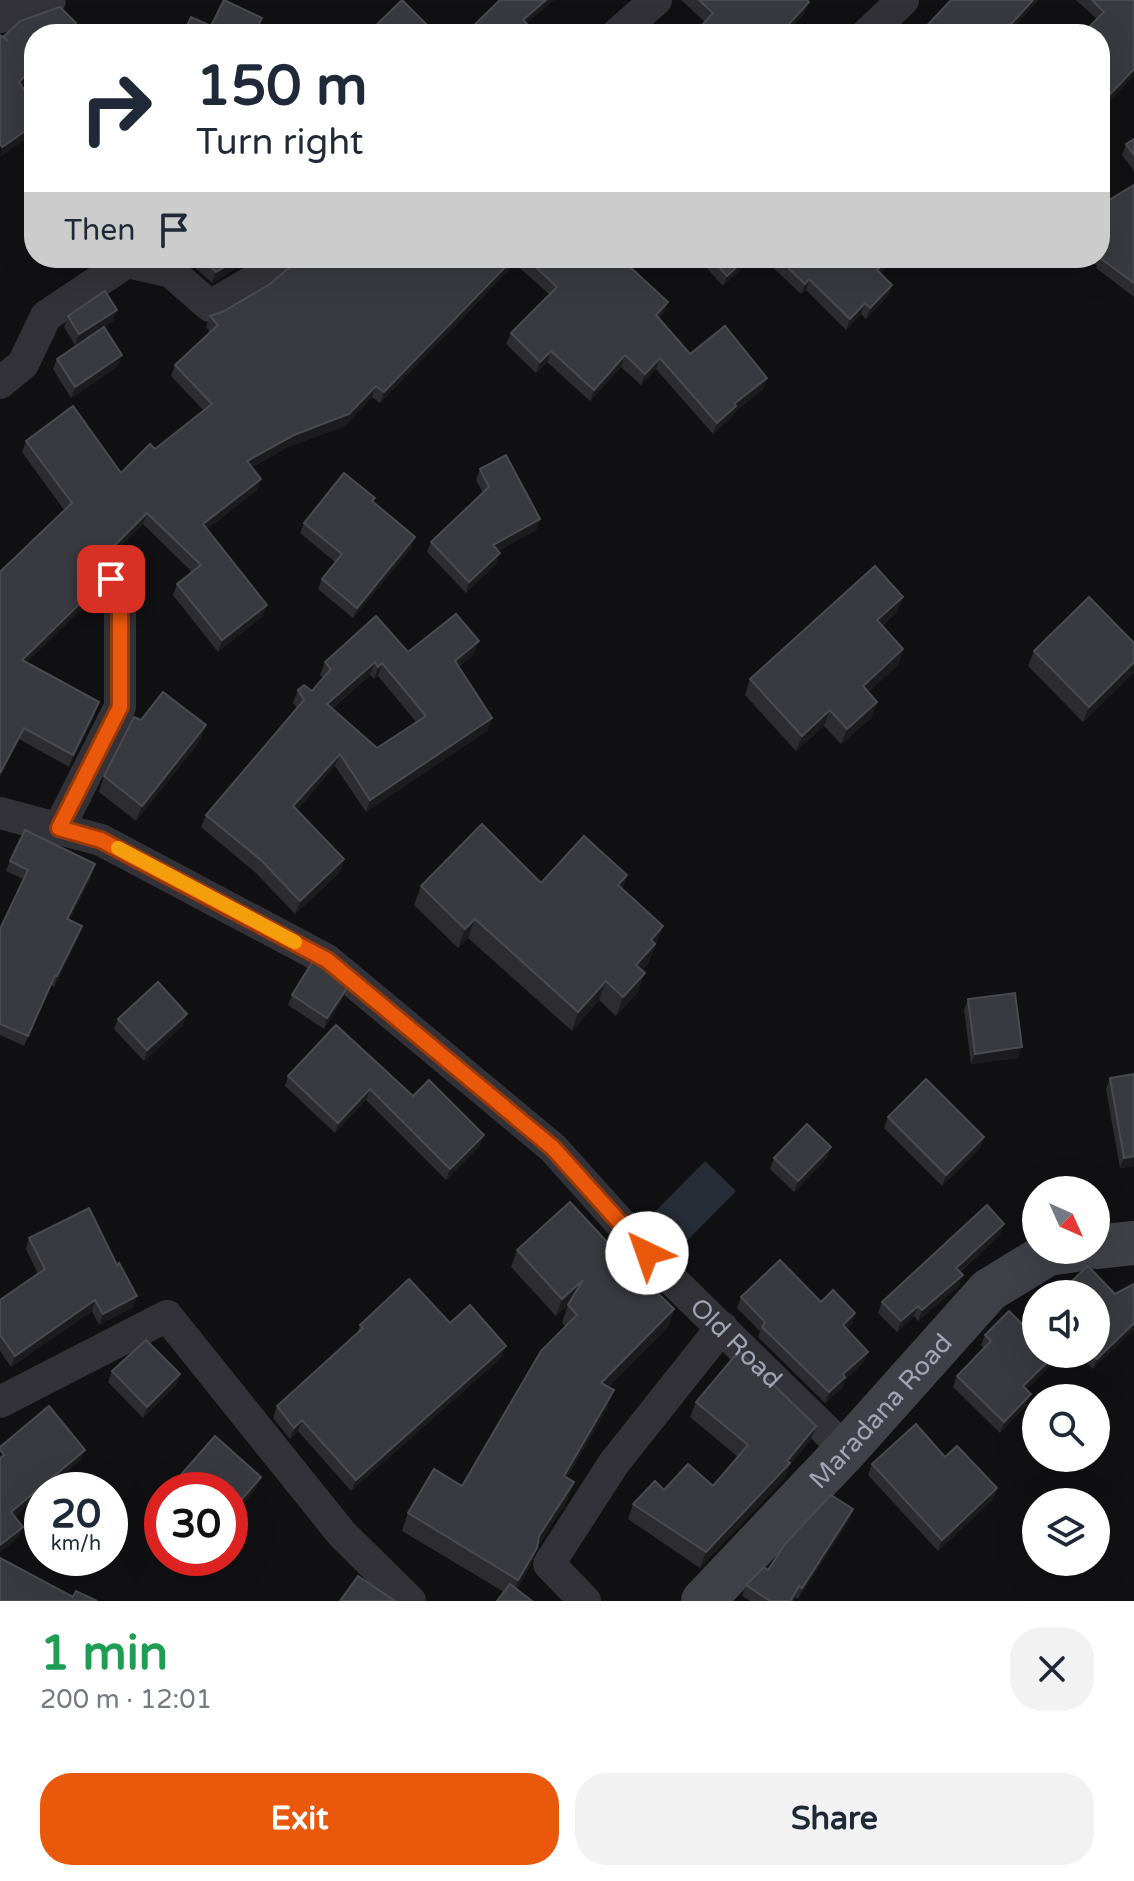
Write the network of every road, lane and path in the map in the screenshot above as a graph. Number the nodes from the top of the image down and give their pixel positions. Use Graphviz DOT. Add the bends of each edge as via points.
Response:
graph roads {
  1 [pos="50,0"];
  2 [pos="656,0"];
  3 [pos="903,0"];
  4 [pos="0,17"];
  5 [pos="628,24"];
  6 [pos="878,24"];
  7 [pos="118,268"];
  8 [pos="153,268"];
  9 [pos="269,268"];
  10 [pos="0,383"];
  11 [pos="111,579"];
  12 [pos="0,813"];
  13 [pos="59,828"];
  14 [pos="1134,1243"];
  15 [pos="1110,1246"];
  16 [pos="1032,1264"];
  17 [pos="722,1327"];
  18 [pos="0,1402"];
  19 [pos="846,1450"];
  20 [pos="410,1601"];
  21 [pos="585,1601"];
  22 [pos="703,1601"];
  1 -- 4 [label="street"];
  2 -- 5 [label="street"];
  3 -- 6 [label="street"];
  7 -- 10 [label="street" via="46,316 23,364"];
  8 -- 9 [label="street" via="171,272 210,306"];
  11 -- 13 [label="street" via="120,598 120,707"];
  12 -- 13 [label="street, Old Road"];
  13 -- 17 [label="street, Old Road" via="101,840 327,960 553,1148 666,1274"];
  14 -- 15 [label="street"];
  16 -- 19 [label="street, Maradana Road" via="989,1290"];
  17 -- 19 [label="street, Old Road"];
  17 -- 21 [label="street" via="614,1463 549,1564"];
  18 -- 20 [label="street" via="167,1316 342,1534"];
  19 -- 22 [label="street, Maradana Road"];
}
